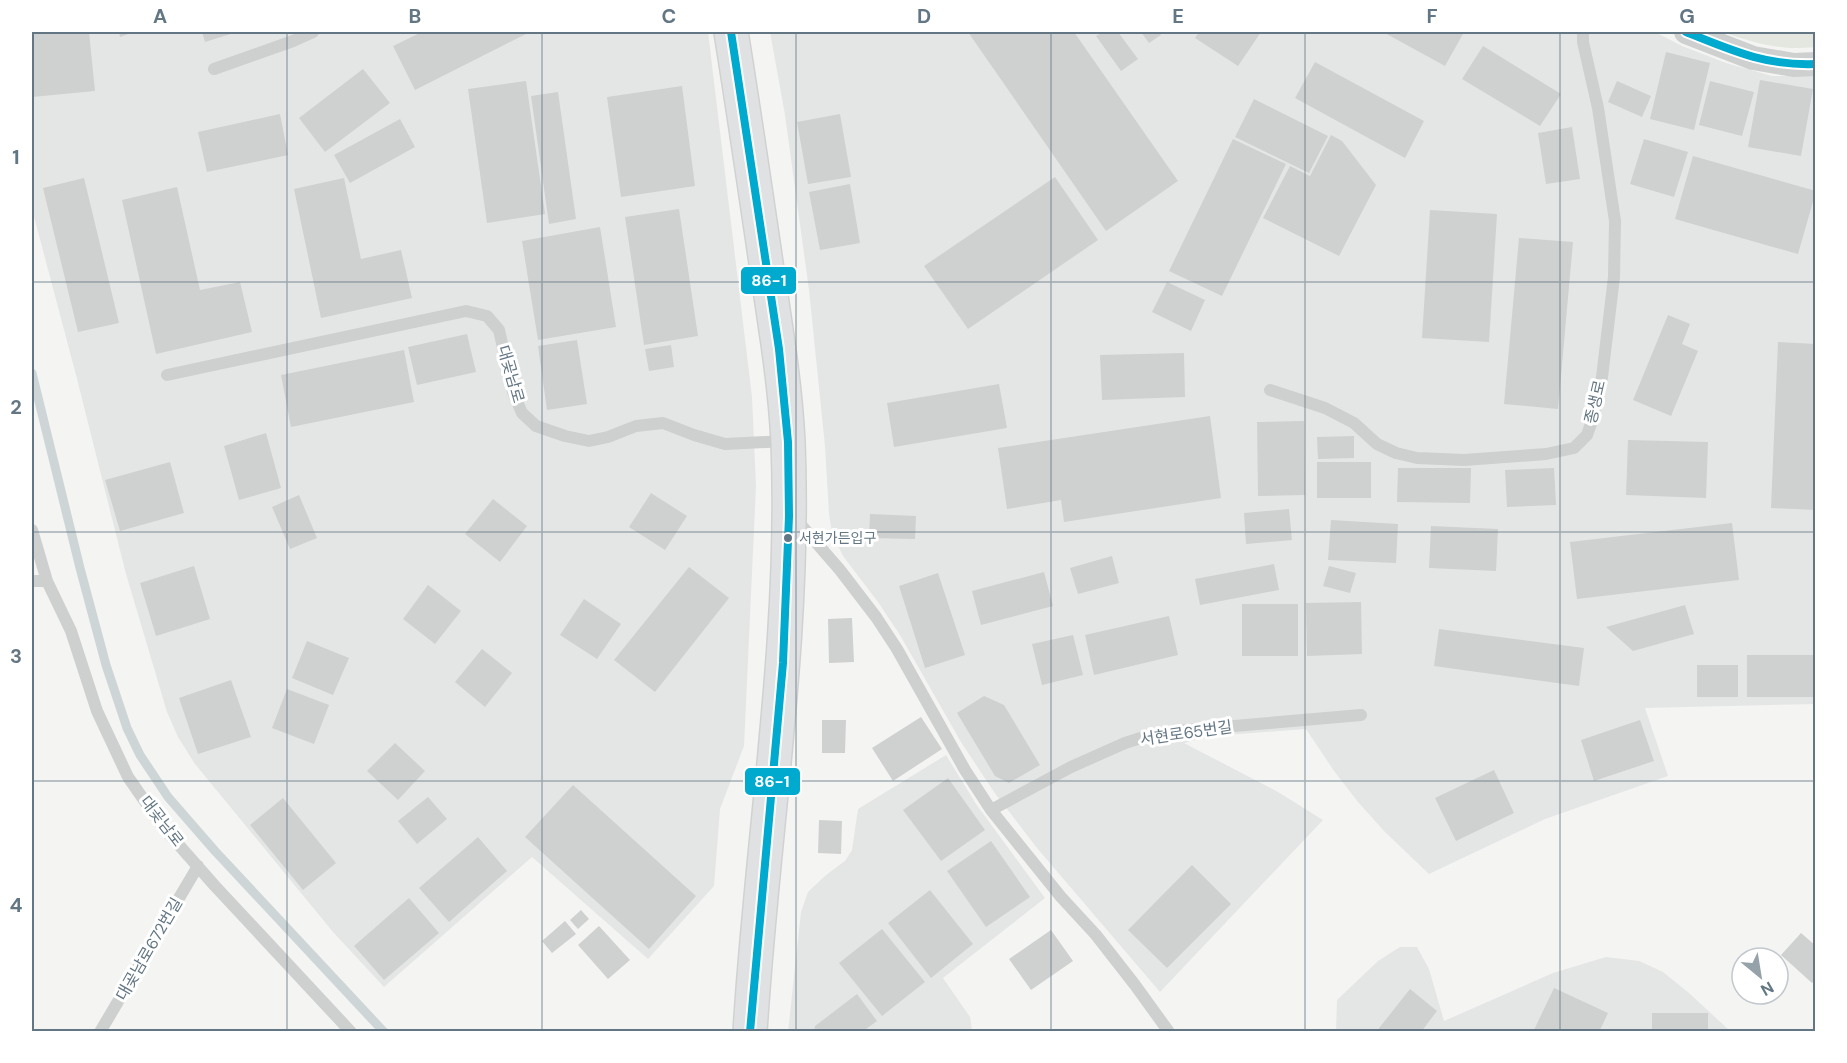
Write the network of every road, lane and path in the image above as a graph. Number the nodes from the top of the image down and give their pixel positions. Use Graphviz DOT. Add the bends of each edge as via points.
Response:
graph roads {
  1 [pos="313,32"];
  2 [pos="731,32"];
  3 [pos="1583,32"];
  4 [pos="1686,32"];
  5 [pos="1815,64"];
  6 [pos="214,69"];
  7 [pos="167,375"];
  8 [pos="1270,390"];
  9 [pos="788,441"];
  10 [pos="788,510"];
  11 [pos="32,530"];
  12 [pos="32,581"];
  13 [pos="47,581"];
  14 [pos="1360,714"];
  15 [pos="991,810"];
  16 [pos="198,866"];
  17 [pos="100,1032"];
  18 [pos="351,1032"];
  19 [pos="750,1032"];
  20 [pos="1169,1032"];
  1 -- 6 [label="lane"];
  2 -- 9 [label="street"];
  3 -- 8 [label="lane, 종생로" via="1615,221 1614,277 1603,366 1587,435 1574,448 1546,454 1464,460 1417,458 1377,444 1354,423 1325,408"];
  4 -- 5 [label="street" via="1753,58"];
  7 -- 9 [label="lane, 대곶남로" via="466,311 487,316 499,330 513,392 522,413 536,426 588,441 636,426 663,423 725,444"];
  9 -- 10 [label="street"];
  10 -- 15 [label="lane" via="876,617"];
  10 -- 19 [label="street" via="781,695"];
  11 -- 13 [label="lane, 대곶남로"];
  12 -- 13 [label="lane"];
  13 -- 16 [label="lane, 대곶남로" via="71,632 97,711 128,777"];
  14 -- 15 [label="lane, 서현로65번길" via="1147,736 1071,766"];
  15 -- 20 [label="lane" via="1096,935"];
  16 -- 17 [label="lane, 대곶남로672번길"];
  16 -- 18 [label="lane, 대곶남로"];
}
